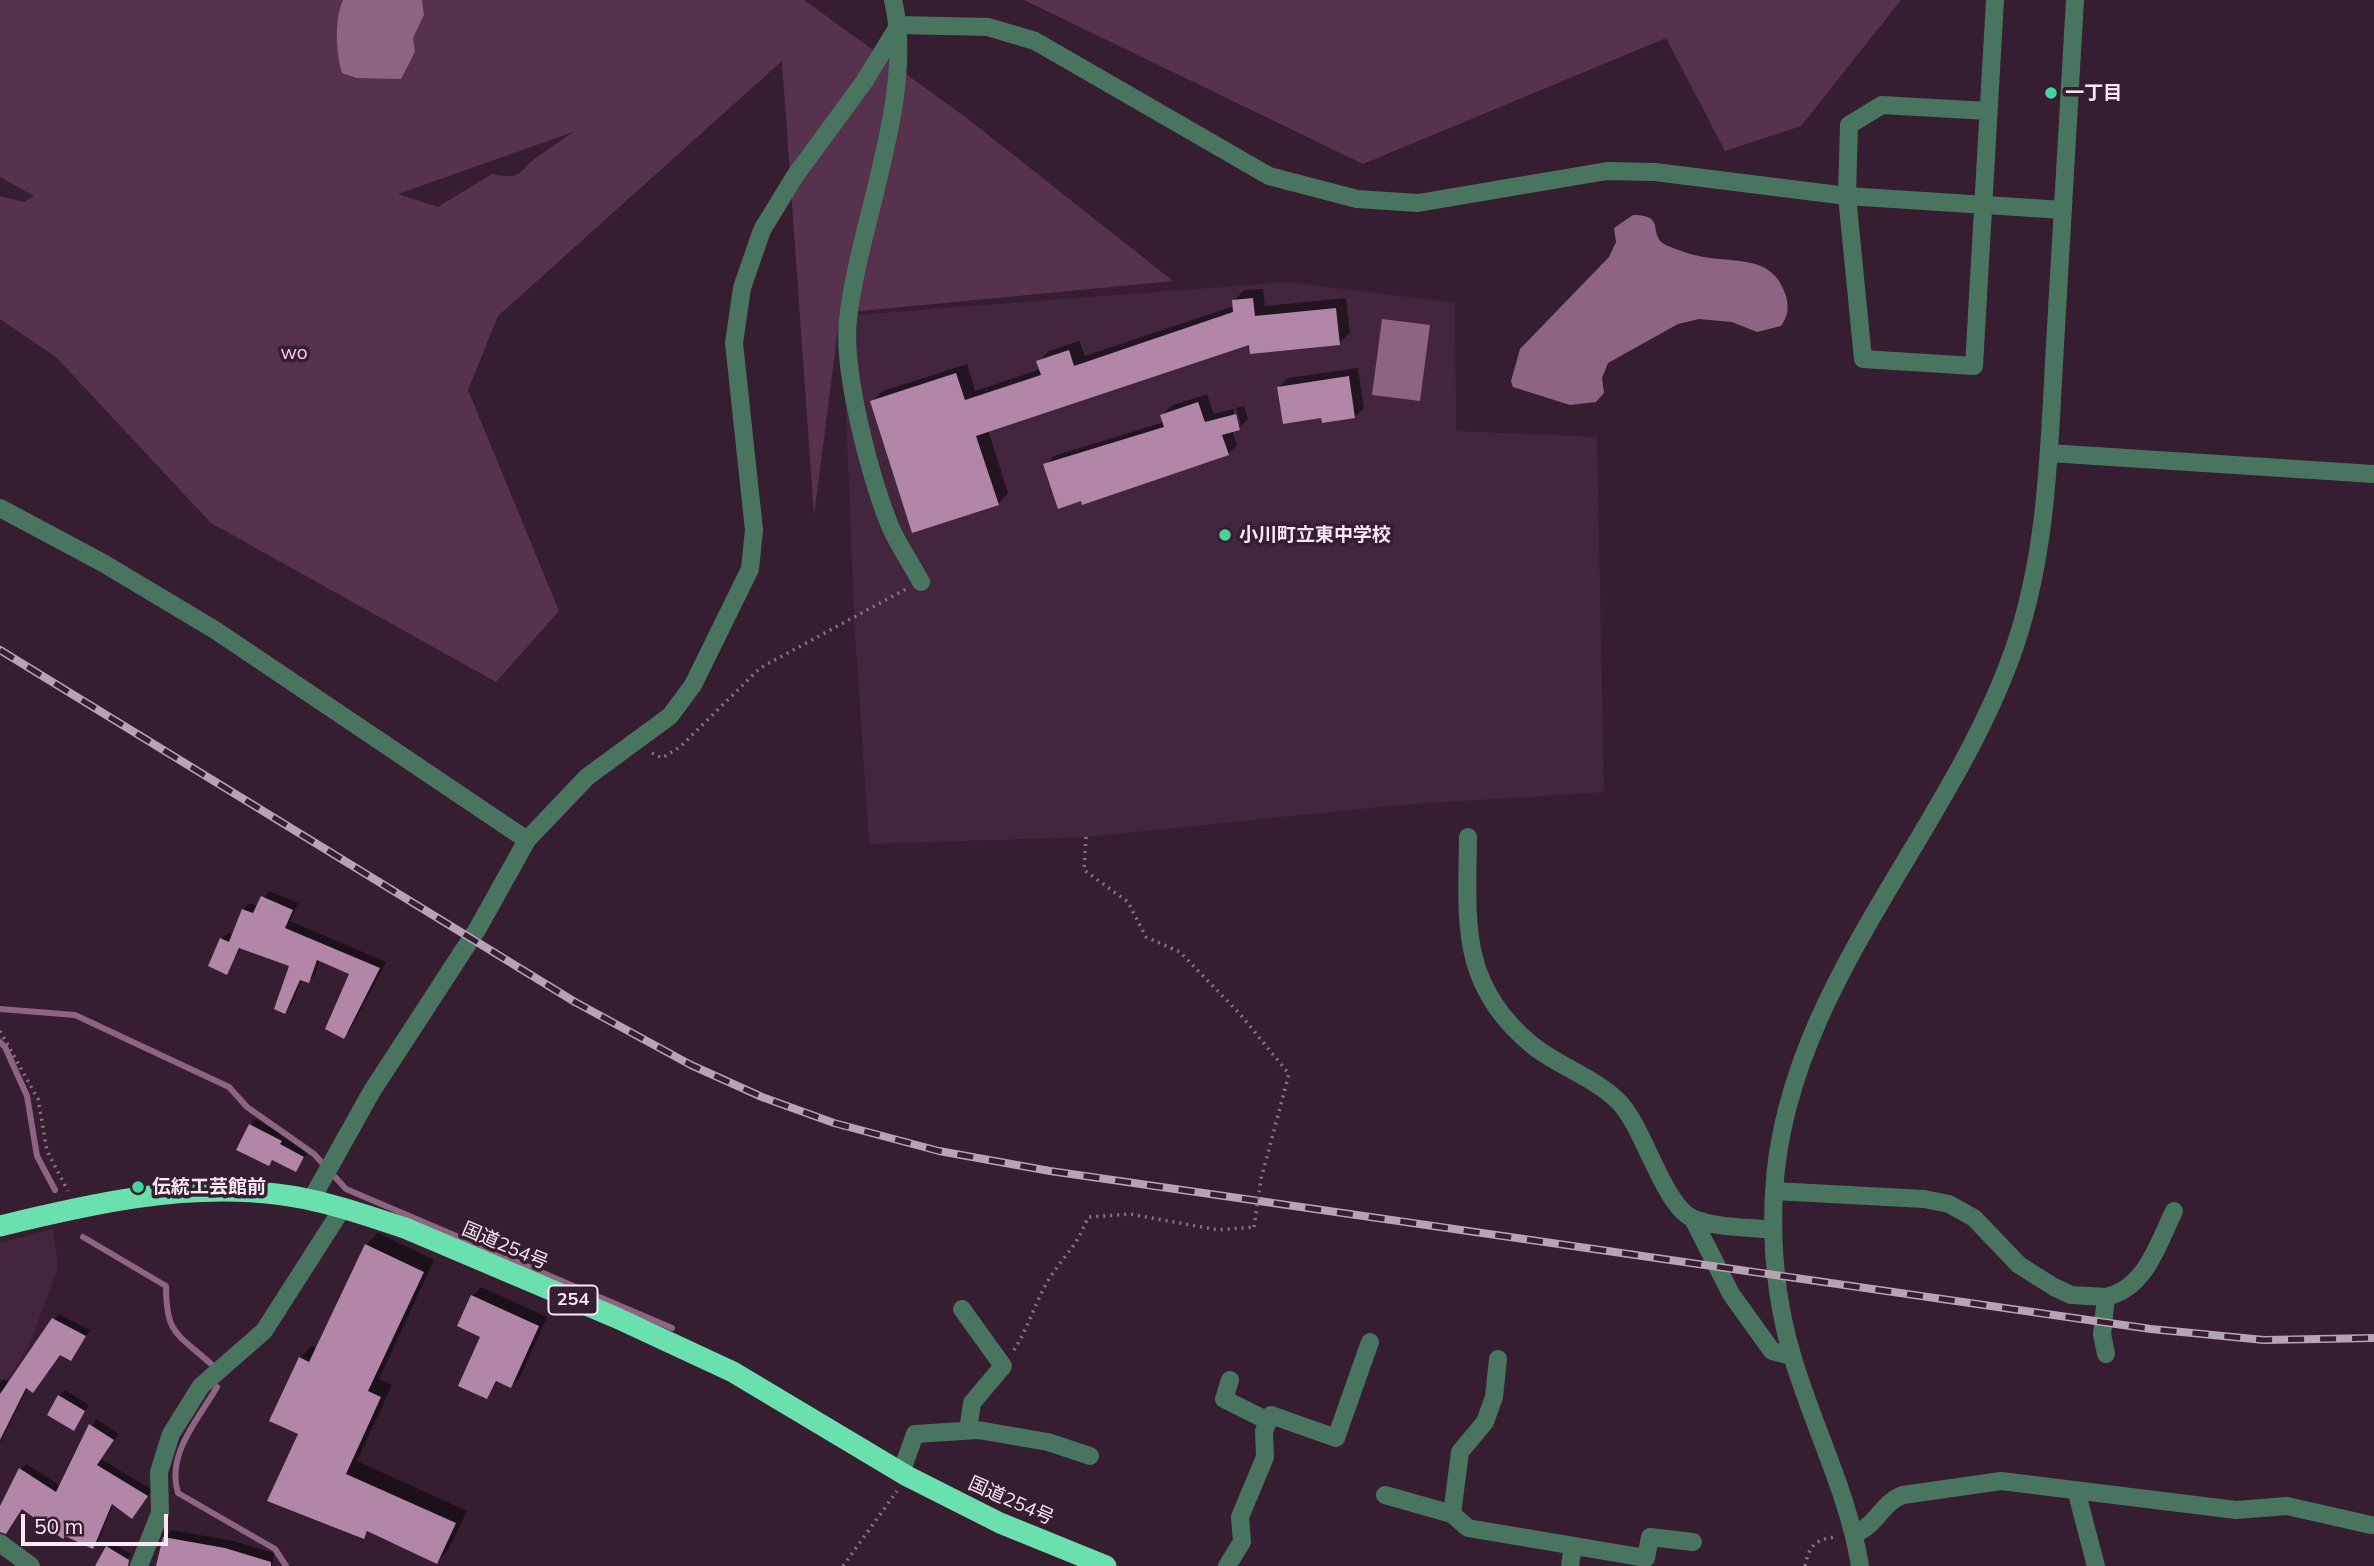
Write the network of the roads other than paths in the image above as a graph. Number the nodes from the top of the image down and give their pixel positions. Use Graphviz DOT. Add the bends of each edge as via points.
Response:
graph roads {
  1 [pos="893,0"];
  2 [pos="1995,0"];
  3 [pos="2075,0"];
  4 [pos="899,25"];
  5 [pos="1988,111"];
  6 [pos="1847,196"];
  7 [pos="1983,204"];
  8 [pos="2063,210"];
  9 [pos="2049,453"];
  10 [pos="2374,474"];
  11 [pos="0,508"];
  12 [pos="921,582"];
  13 [pos="1468,837"];
  14 [pos="527,840"];
  15 [pos="1774,1191"];
  16 [pos="311,1200"];
  17 [pos="342,1209"];
  18 [pos="2174,1211"];
  19 [pos="1693,1219"];
  20 [pos="0,1226"];
  21 [pos="1773,1230"];
  22 [pos="2106,1297"];
  23 [pos="962,1309"];
  24 [pos="1370,1342"];
  25 [pos="2106,1354"];
  26 [pos="1793,1356"];
  27 [pos="1498,1359"];
  28 [pos="1230,1380"];
  29 [pos="1268,1421"];
  30 [pos="968,1430"];
  31 [pos="1090,1456"];
  32 [pos="904,1475"];
  33 [pos="2076,1490"];
  34 [pos="1385,1495"];
  35 [pos="1452,1514"];
  36 [pos="2371,1525"];
  37 [pos="1854,1534"];
  38 [pos="1693,1542"];
  39 [pos="0,1544"];
  40 [pos="1573,1546"];
  41 [pos="31,1566"];
  42 [pos="139,1566"];
  43 [pos="1106,1566"];
  44 [pos="1227,1566"];
  45 [pos="1570,1566"];
  46 [pos="1860,1566"];
  47 [pos="2096,1566"];
  1 -- 4 [label="street"];
  2 -- 5 [label="street"];
  3 -- 8 [label="street"];
  4 -- 6 [label="street" via="988,27 1035,41 1269,176 1357,199 1418,203 1607,171 1654,172"];
  4 -- 12 [label="street" via="893,108 848,319 848,361 862,432 890,526"];
  4 -- 14 [label="street" via="762,230 742,288 734,343 754,530 750,569 693,685 670,716 587,777"];
  5 -- 6 [label="street" via="1882,105 1849,125"];
  5 -- 7 [label="street"];
  6 -- 7 [label="street"];
  6 -- 7 [label="street" via="1863,359 1974,366"];
  7 -- 8 [label="street"];
  8 -- 9 [label="street"];
  9 -- 10 [label="street"];
  9 -- 15 [label="street" via="2037,560 2013,650 1975,736 1816,1026 1786,1110"];
  11 -- 14 [label="street" via="215,630"];
  13 -- 19 [label="street" via="1467,924 1477,976 1496,1009 1532,1045 1618,1100 1645,1142 1675,1205"];
  14 -- 16 [label="street" via="478,928 372,1091"];
  15 -- 21 [label="street"];
  15 -- 22 [label="street" via="1949,1204 1974,1218 2019,1265 2054,1287 2078,1296"];
  16 -- 17 [label="highway, 国道254号 / 254"];
  16 -- 20 [label="highway, 国道254号 / 254" via="202,1191 148,1194"];
  17 -- 32 [label="highway, 国道254号 / 254" via="405,1228 733,1372"];
  17 -- 42 [label="street" via="264,1331 201,1386 171,1434 159,1472 160,1513"];
  18 -- 22 [label="street" via="2140,1277 2124,1291"];
  19 -- 21 [label="street"];
  19 -- 26 [label="street" via="1731,1294 1763,1340 1772,1351"];
  21 -- 26 [label="street" via="1777,1286"];
  22 -- 25 [label="street" via="2102,1334"];
  23 -- 30 [label="street" via="1003,1366 972,1402"];
  24 -- 29 [label="street" via="1336,1438 1271,1415"];
  26 -- 37 [label="street"];
  27 -- 35 [label="street" via="1494,1397 1485,1422 1460,1452"];
  28 -- 29 [label="street" via="1224,1399"];
  29 -- 44 [label="street" via="1265,1457 1240,1517 1242,1542"];
  30 -- 31 [label="street" via="1048,1442"];
  30 -- 32 [label="street" via="915,1434"];
  32 -- 43 [label="highway, 国道254号 / 254" via="1000,1523"];
  33 -- 36 [label="street" via="2236,1510 2287,1506"];
  33 -- 37 [label="street" via="2001,1481 1903,1494 1889,1503 1869,1528"];
  33 -- 47 [label="street"];
  34 -- 35 [label="street"];
  35 -- 40 [label="street" via="1468,1528"];
  37 -- 46 [label="street"];
  38 -- 40 [label="street" via="1650,1537 1646,1559"];
  39 -- 41 [label="street"];
  40 -- 45 [label="street"];
}
